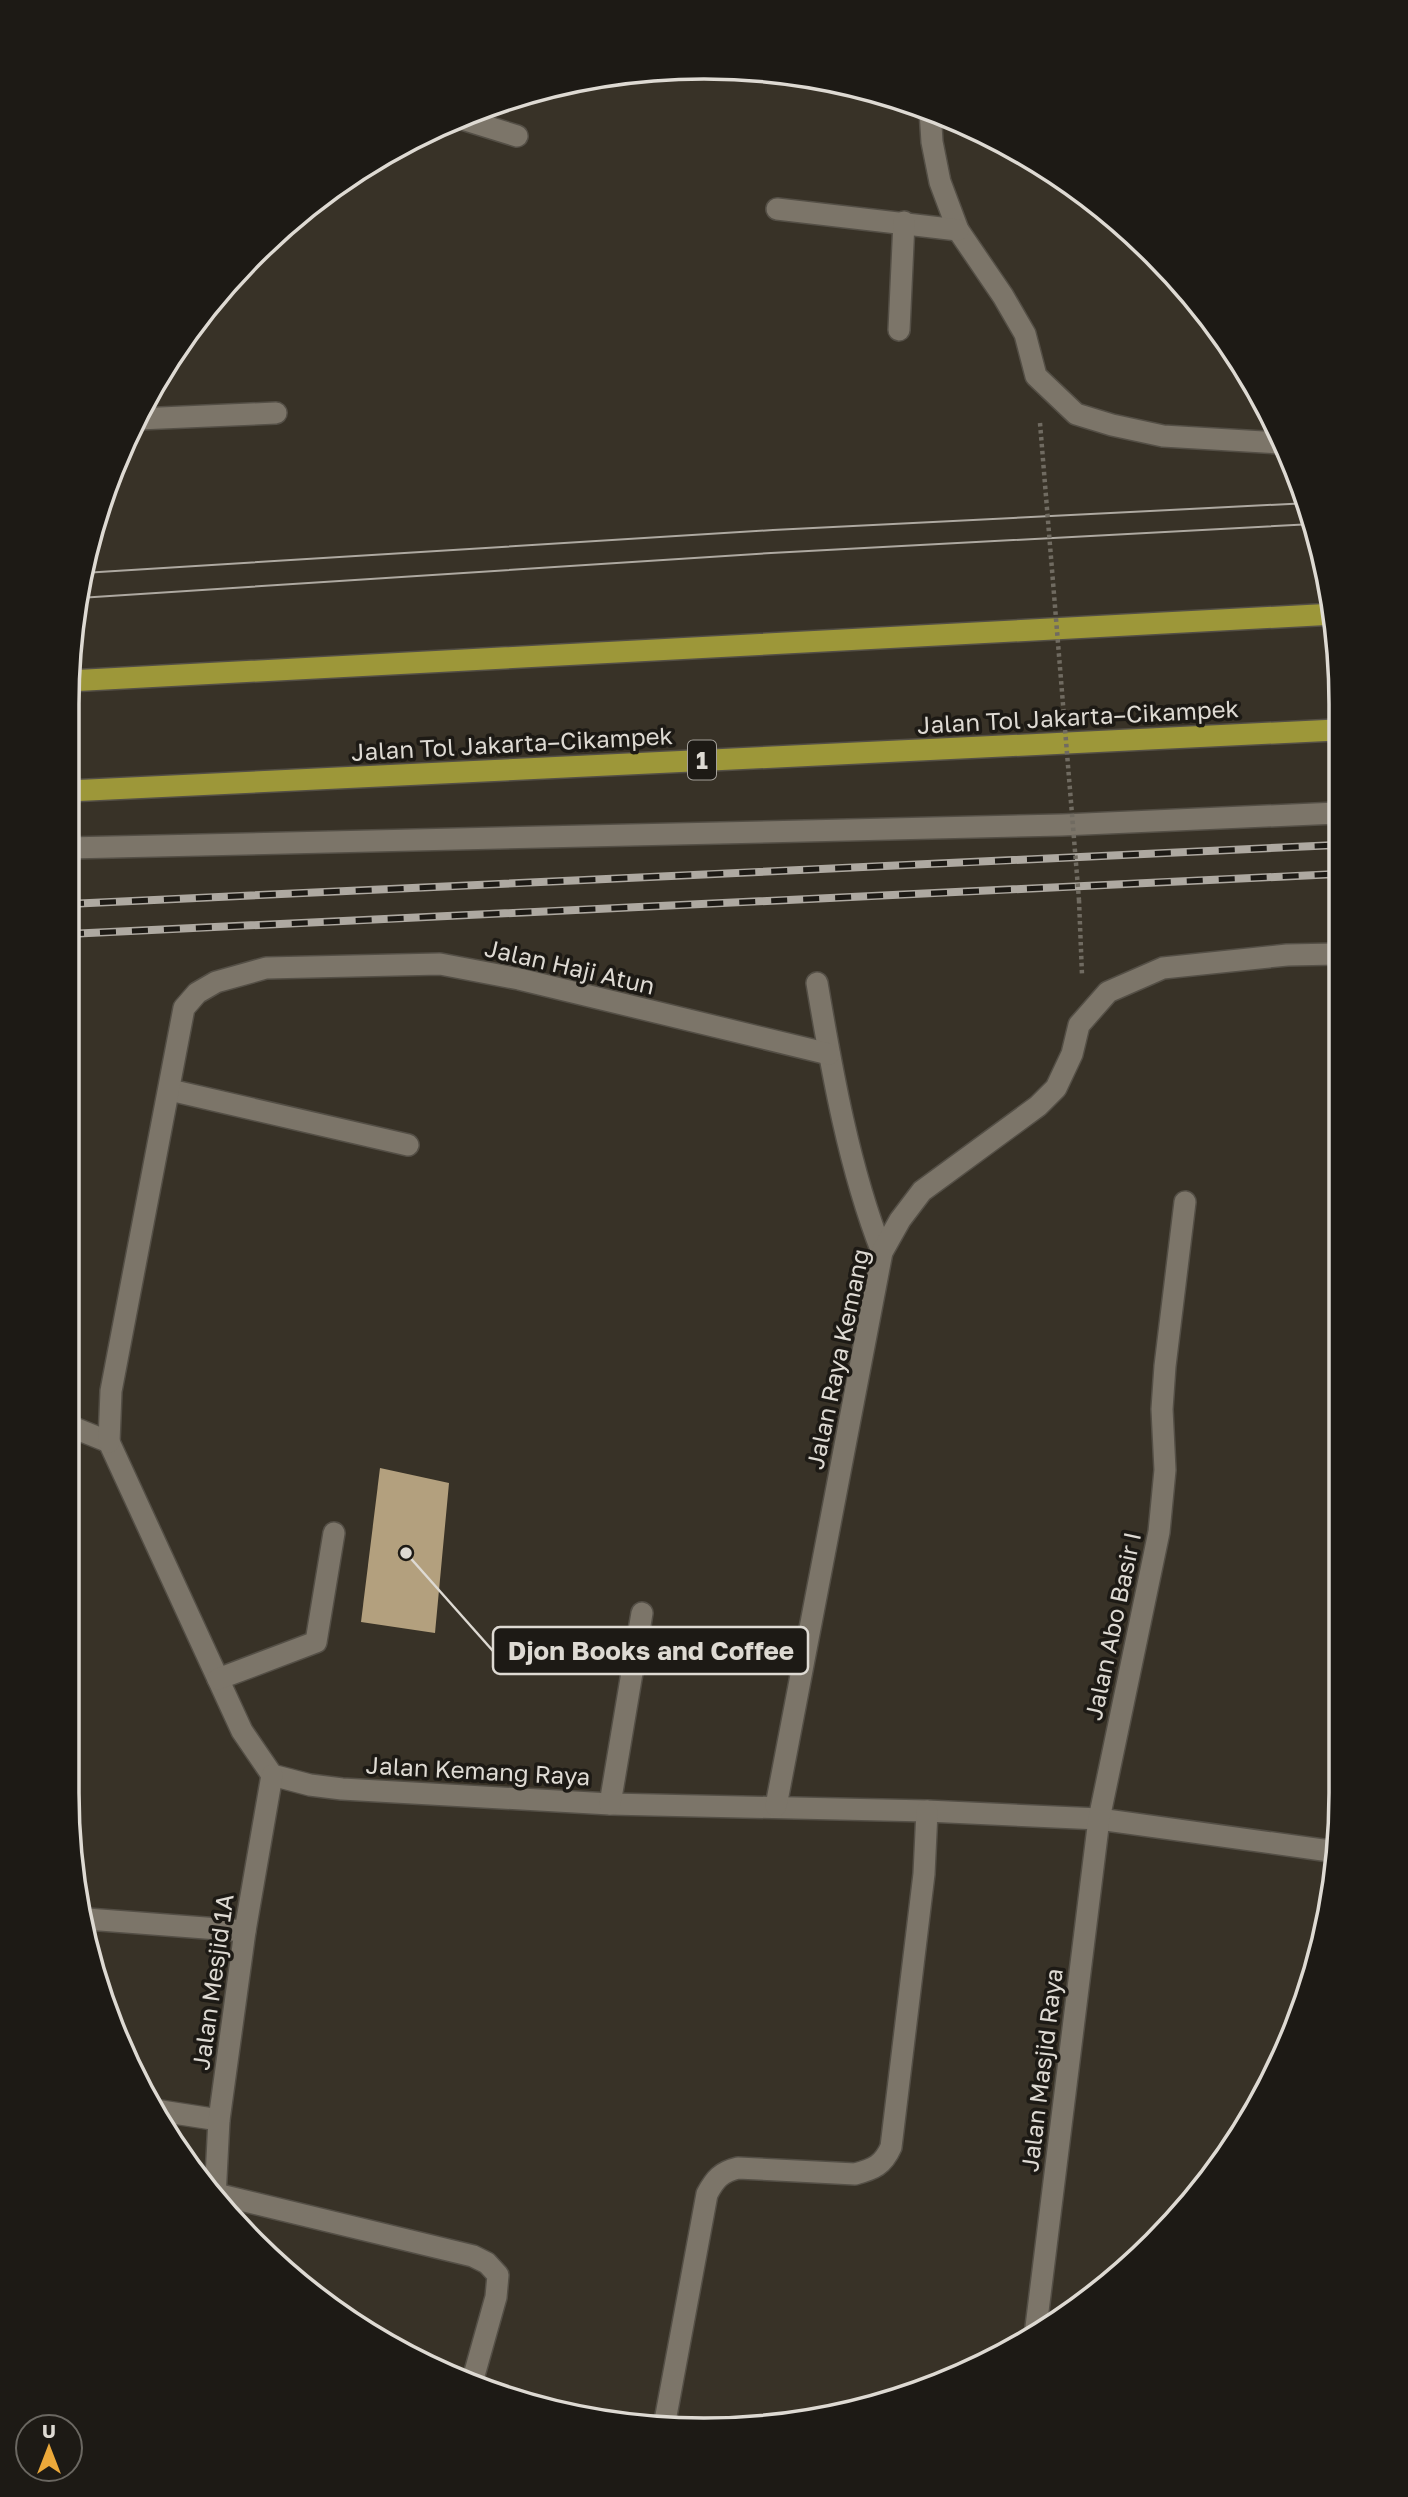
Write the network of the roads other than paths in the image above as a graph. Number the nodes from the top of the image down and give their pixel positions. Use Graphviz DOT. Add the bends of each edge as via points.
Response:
graph roads {
  1 [pos="931,121"];
  2 [pos="474,123"];
  3 [pos="517,136"];
  4 [pos="777,209"];
  5 [pos="904,222"];
  6 [pos="958,230"];
  7 [pos="898,330"];
  8 [pos="276,412"];
  9 [pos="148,419"];
  10 [pos="1272,443"];
  11 [pos="1323,615"];
  12 [pos="80,680"];
  13 [pos="1329,730"];
  14 [pos="79,790"];
  15 [pos="1329,813"];
  16 [pos="79,848"];
  17 [pos="1329,954"];
  18 [pos="817,982"];
  19 [pos="829,1054"];
  20 [pos="170,1090"];
  21 [pos="408,1145"];
  22 [pos="1185,1202"];
  23 [pos="882,1252"];
  24 [pos="79,1430"];
  25 [pos="109,1442"];
  26 [pos="334,1533"];
  27 [pos="642,1613"];
  28 [pos="218,1679"];
  29 [pos="272,1775"];
  30 [pos="610,1804"];
  31 [pos="776,1806"];
  32 [pos="927,1811"];
  33 [pos="1098,1819"];
  34 [pos="1326,1851"];
  35 [pos="92,1919"];
  36 [pos="245,1931"];
  37 [pos="167,2112"];
  38 [pos="219,2120"];
  39 [pos="216,2183"];
  40 [pos="229,2199"];
  41 [pos="1037,2322"];
  42 [pos="473,2374"];
  43 [pos="666,2417"];
  1 -- 6 [label="street" via="940,182"];
  2 -- 3 [label="street"];
  4 -- 5 [label="street"];
  5 -- 6 [label="street"];
  5 -- 7 [label="street"];
  6 -- 10 [label="street" via="1025,334 1036,376 1076,415 1163,436"];
  8 -- 9 [label="street"];
  11 -- 12 [label="highway"];
  13 -- 14 [label="highway, Jalan Tol Jakarta–Cikampek / 1"];
  15 -- 16 [label="street" via="1062,825"];
  17 -- 23 [label="street, Jalan Raya Kemang" via="1163,968 1108,992 1079,1025 1056,1088 922,1191"];
  18 -- 19 [label="street"];
  19 -- 20 [label="street, Jalan Haji Atun" via="440,964 266,968 216,982 184,1008"];
  19 -- 23 [label="street" via="866,1210"];
  20 -- 21 [label="street"];
  20 -- 25 [label="street, Jalan Haji Atun" via="111,1391"];
  22 -- 33 [label="street, Jalan Abo Basir I" via="1163,1391 1165,1470 1159,1532"];
  23 -- 31 [label="street, Jalan Raya Kemang"];
  24 -- 25 [label="street"];
  25 -- 28 [label="street"];
  26 -- 28 [label="street" via="316,1642"];
  27 -- 30 [label="street"];
  28 -- 29 [label="street" via="242,1731"];
  29 -- 30 [label="street, Jalan Kemang Raya" via="342,1789"];
  29 -- 36 [label="street, Jalan Mesjid 1A"];
  30 -- 31 [label="street, Jalan Kemang Raya"];
  31 -- 32 [label="street, Jalan Kemang Raya"];
  32 -- 33 [label="street, Jalan Kemang Raya"];
  32 -- 43 [label="street" via="924,1874 891,2147 884,2161 855,2174 738,2168 714,2181 707,2194"];
  33 -- 34 [label="street"];
  33 -- 41 [label="street, Jalan Masjid Raya"];
  35 -- 36 [label="street"];
  36 -- 38 [label="street, Jalan Mesjid 1A"];
  37 -- 38 [label="street"];
  38 -- 39 [label="street, Jalan Mesjid 1A"];
  40 -- 42 [label="street" via="487,2263 498,2274 496,2297"];
}
